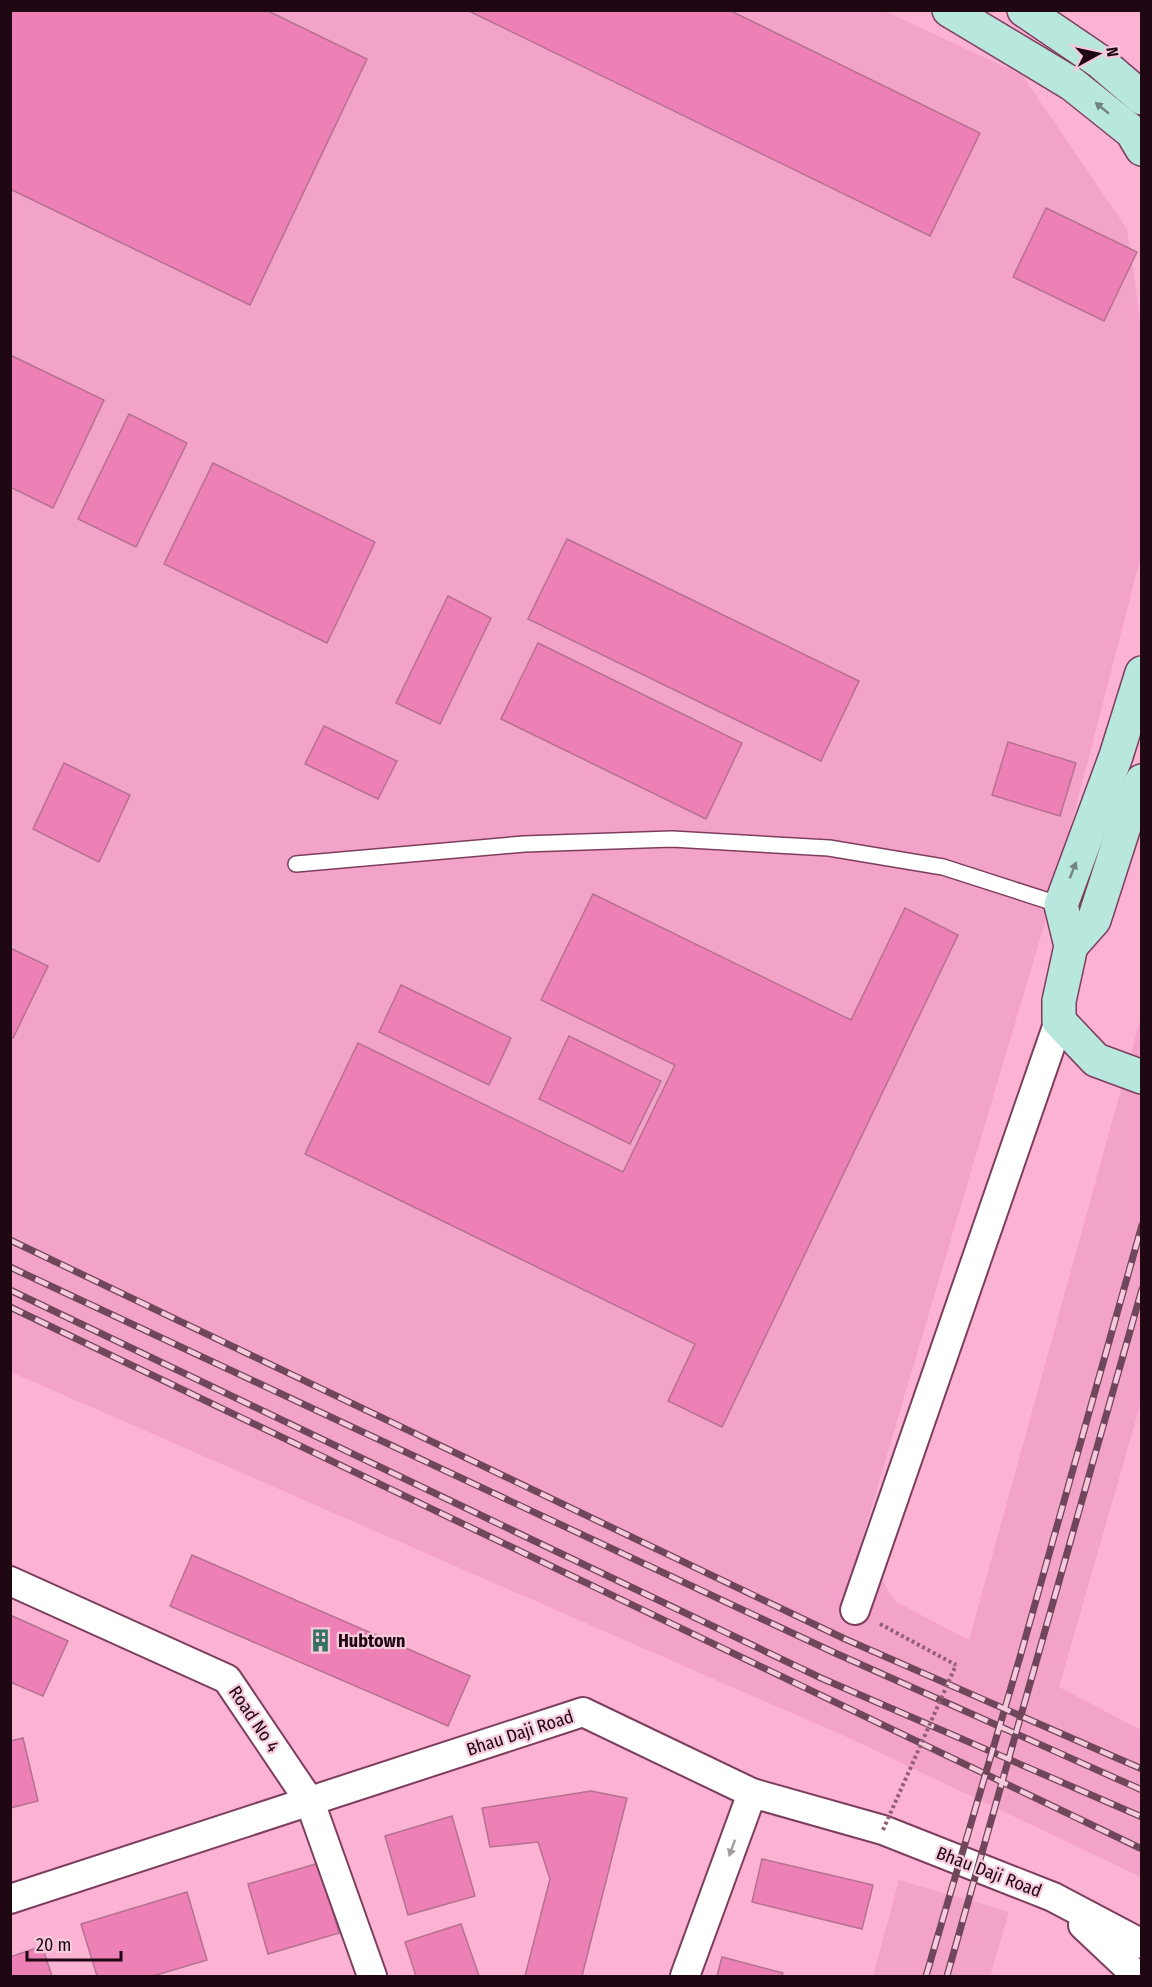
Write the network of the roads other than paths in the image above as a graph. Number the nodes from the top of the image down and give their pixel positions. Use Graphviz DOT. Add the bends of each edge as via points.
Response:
graph roads {
  1 [pos="949,10"];
  2 [pos="1024,10"];
  3 [pos="1142,98"];
  4 [pos="1142,149"];
  5 [pos="1142,673"];
  6 [pos="1124,795"];
  7 [pos="296,864"];
  8 [pos="1060,905"];
  9 [pos="1071,946"];
  10 [pos="1059,1021"];
  11 [pos="1142,1077"];
  12 [pos="10,1581"];
  13 [pos="855,1610"];
  14 [pos="752,1793"];
  15 [pos="309,1802"];
  16 [pos="1053,1897"];
  17 [pos="10,1899"];
  18 [pos="1142,1944"];
  19 [pos="372,1977"];
  20 [pos="685,1977"];
  21 [pos="1137,1977"];
  4 -- 1 [label="main road, one-way" via="1132,132 1071,84"];
  2 -- 3 [label="main road" via="1099,60"];
  5 -- 6 [label="main road" via="1116,756"];
  8 -- 6 [label="main road, one-way"];
  6 -- 9 [label="main road" via="1094,920"];
  7 -- 8 [label="lane" via="524,844 672,839 817,847 944,867"];
  8 -- 9 [label="main road"];
  9 -- 10 [label="main road" via="1059,1001"];
  10 -- 11 [label="main road" via="1096,1059"];
  10 -- 13 [label="street"];
  12 -- 15 [label="street, Road No 4" via="227,1679"];
  14 -- 15 [label="street, Bhau Daji Road" via="583,1712"];
  14 -- 16 [label="street, Bhau Daji Road" via="883,1830"];
  14 -- 20 [label="street, one-way"];
  15 -- 17 [label="street, Bhau Daji Road"];
  15 -- 19 [label="street, Road No 4"];
  16 -- 18 [label="street, Bhau Daji Road"];
  16 -- 21 [label="street"];
}
